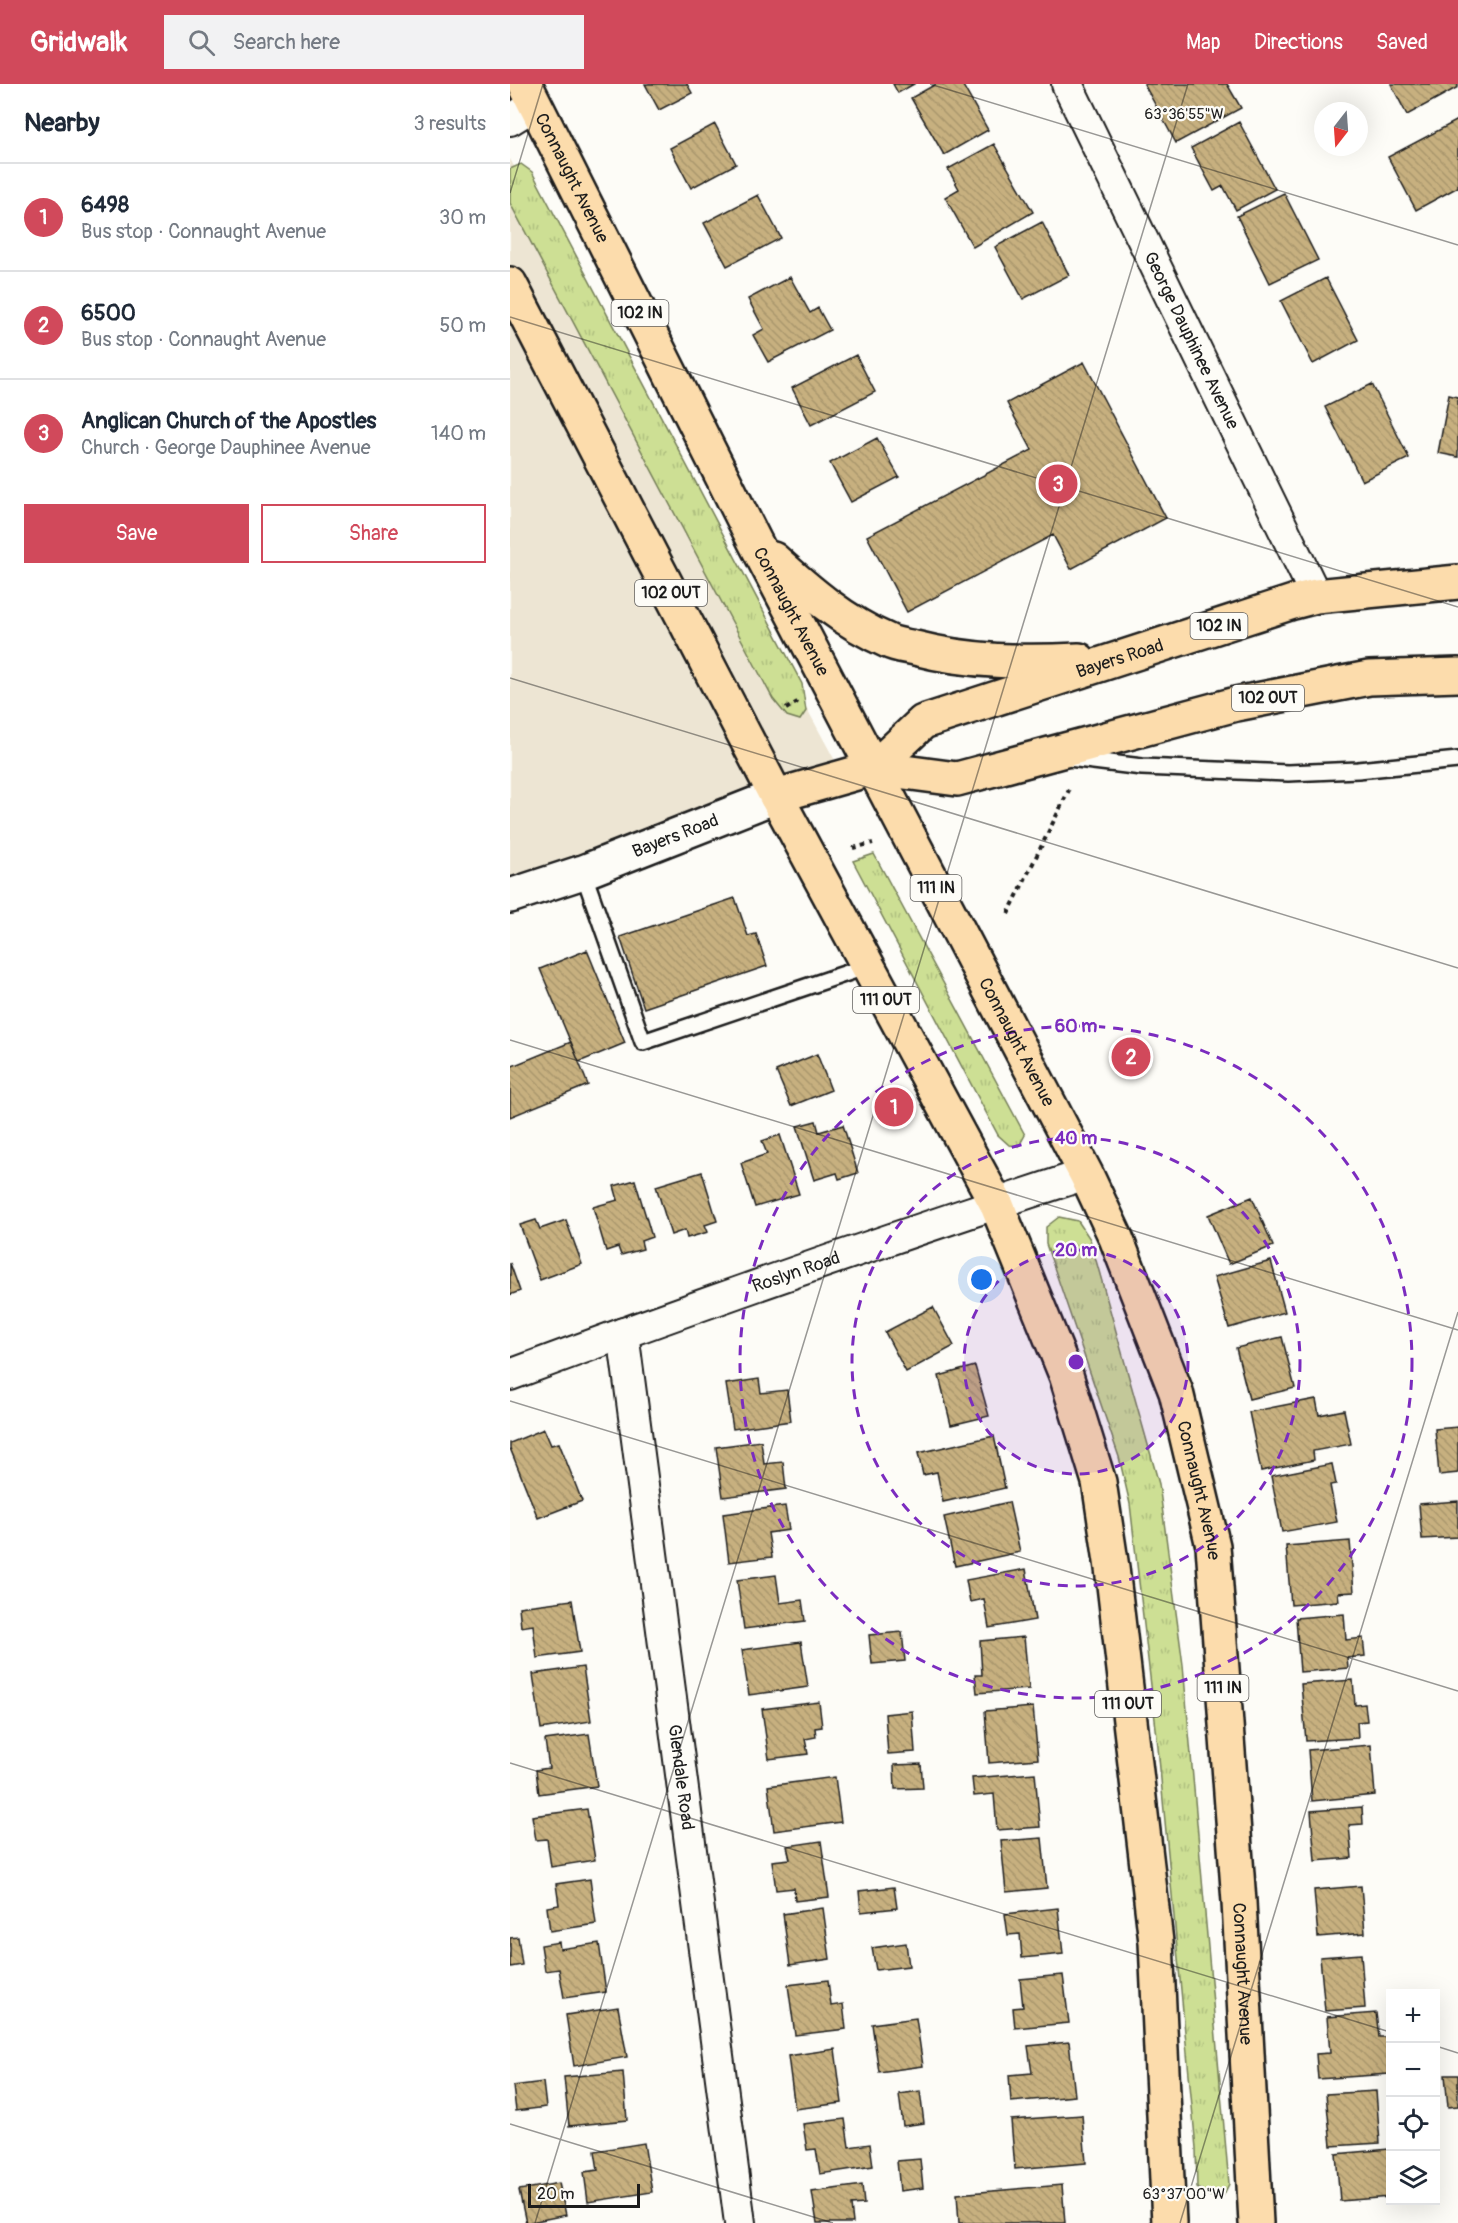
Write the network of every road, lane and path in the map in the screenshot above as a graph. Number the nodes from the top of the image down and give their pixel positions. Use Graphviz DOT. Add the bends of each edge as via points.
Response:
graph roads {
  1 [pos="1067,84"];
  2 [pos="524,103"];
  3 [pos="510,284"];
  4 [pos="755,542"];
  5 [pos="1458,582"];
  6 [pos="1316,596"];
  7 [pos="1123,658"];
  8 [pos="1458,675"];
  9 [pos="1052,753"];
  10 [pos="1458,760"];
  11 [pos="874,768"];
  12 [pos="1069,790"];
  13 [pos="776,796"];
  14 [pos="873,843"];
  15 [pos="854,848"];
  16 [pos="583,872"];
  17 [pos="510,896"];
  18 [pos="1008,914"];
  19 [pos="868,966"];
  20 [pos="1086,1174"];
  21 [pos="996,1203"];
  22 [pos="623,1333"];
  23 [pos="510,1375"];
  24 [pos="740,2223"];
  25 [pos="1169,2223"];
  26 [pos="1256,2223"];
  1 -- 6 [label="street, George Dauphinee Avenue"];
  2 -- 4 [label="main road, Connaught Avenue / 102 IN"];
  3 -- 13 [label="main road, 102 OUT"];
  4 -- 7 [label="main road" via="818,600 889,642 973,660"];
  4 -- 11 [label="main road, Connaught Avenue"];
  5 -- 6 [label="main road, Bayers Road / 102 IN"];
  6 -- 7 [label="main road, Bayers Road / 102 IN"];
  7 -- 11 [label="main road, Bayers Road" via="923,722"];
  8 -- 9 [label="main road, Bayers Road / 102 OUT" via="1369,678 1236,704"];
  9 -- 10 [label="lane, Bayers Road" via="1077,760 1142,766 1288,773"];
  9 -- 11 [label="main road, Bayers Road / 102 OUT" via="957,779"];
  11 -- 13 [label="main road, Bayers Road / 102 OUT"];
  11 -- 20 [label="main road, Connaught Avenue / 111 IN"];
  12 -- 18 [label="path"];
  13 -- 16 [label="main road, Bayers Road"];
  13 -- 19 [label="main road, 111 OUT"];
  14 -- 15 [label="path"];
  16 -- 17 [label="main road, Bayers Road"];
  16 -- 19 [label="lane" via="643,1042"];
  19 -- 21 [label="main road, 111 OUT"];
  20 -- 21 [label="street, Roslyn Road"];
  20 -- 26 [label="main road, Connaught Avenue / 111 IN" via="1116,1238 1176,1392 1213,1546 1239,1902"];
  21 -- 22 [label="street, Roslyn Road"];
  21 -- 25 [label="main road, 111 OUT" via="1066,1375 1099,1482 1156,1941"];
  22 -- 23 [label="street, Roslyn Road"];
  22 -- 24 [label="street, Glendale Road"];
}
